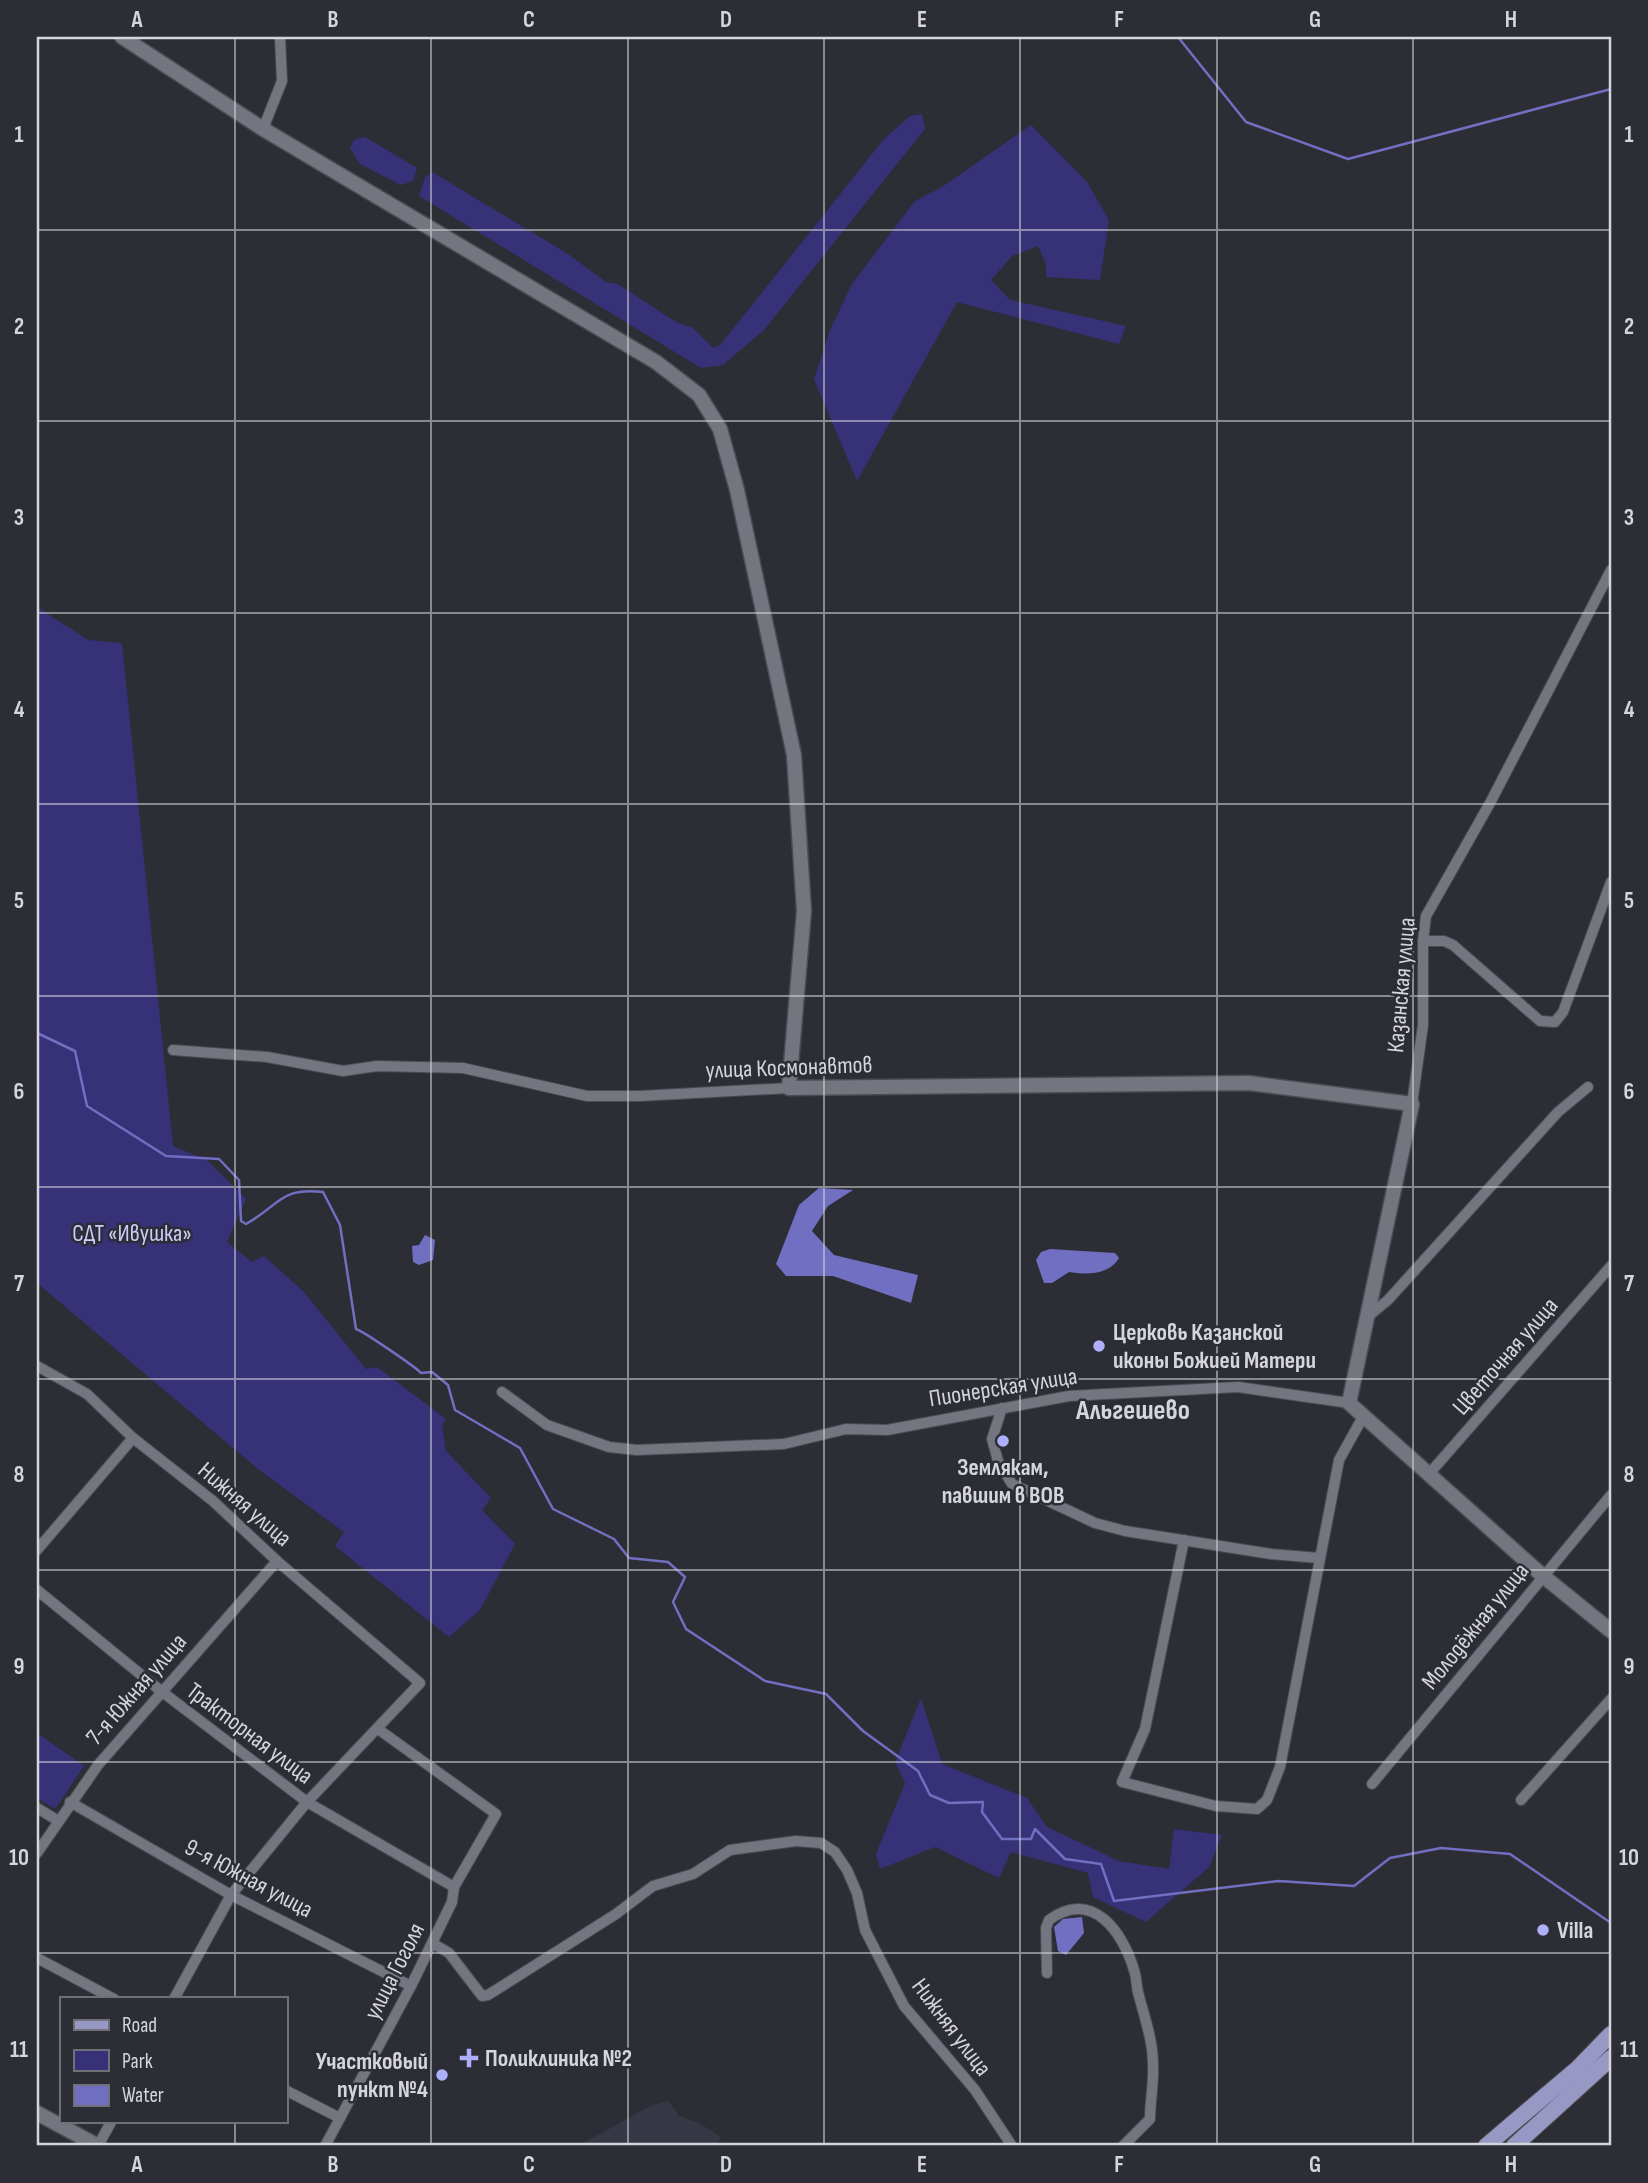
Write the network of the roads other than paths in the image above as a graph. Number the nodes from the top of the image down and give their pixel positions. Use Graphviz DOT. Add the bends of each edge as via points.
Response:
graph roads {
  1 [pos="122,37"];
  2 [pos="280,37"];
  3 [pos="263,129"];
  4 [pos="1611,570"];
  5 [pos="1611,882"];
  6 [pos="1423,941"];
  7 [pos="173,1050"];
  8 [pos="1588,1087"];
  9 [pos="789,1088"];
  10 [pos="1412,1104"];
  11 [pos="1611,1266"];
  12 [pos="1366,1318"];
  13 [pos="37,1366"];
  14 [pos="502,1392"];
  15 [pos="1349,1403"];
  16 [pos="1002,1408"];
  17 [pos="1364,1415"];
  18 [pos="133,1438"];
  19 [pos="1429,1474"];
  20 [pos="1611,1495"];
  21 [pos="1184,1539"];
  22 [pos="37,1550"];
  23 [pos="1319,1558"];
  24 [pos="277,1561"];
  25 [pos="1543,1576"];
  26 [pos="37,1590"];
  27 [pos="1611,1631"];
  28 [pos="161,1691"];
  29 [pos="1611,1699"];
  30 [pos="378,1729"];
  31 [pos="1372,1784"];
  32 [pos="1521,1800"];
  33 [pos="69,1802"];
  34 [pos="307,1802"];
  35 [pos="37,1808"];
  36 [pos="57,1820"];
  37 [pos="37,1853"];
  38 [pos="454,1887"];
  39 [pos="230,1895"];
  40 [pos="432,1942"];
  41 [pos="37,1958"];
  42 [pos="1047,1973"];
  43 [pos="411,1986"];
  44 [pos="110,1997"];
  45 [pos="175,1997"];
  46 [pos="1611,2034"];
  47 [pos="1611,2058"];
  48 [pos="287,2091"];
  49 [pos="37,2113"];
  50 [pos="340,2118"];
  51 [pos="110,2124"];
  52 [pos="98,2146"];
  53 [pos="325,2146"];
  54 [pos="1012,2146"];
  55 [pos="1123,2146"];
  56 [pos="1486,2146"];
  57 [pos="1514,2146"];
  1 -- 3 [label="street"];
  2 -- 3 [label="street" via="282,81"];
  3 -- 9 [label="street" via="656,362 711,410 737,490 794,754 804,911"];
  4 -- 6 [label="street, Казанская улица" via="1426,916"];
  5 -- 6 [label="street" via="1563,1012 1555,1022 1540,1021 1453,945"];
  6 -- 10 [label="street, Казанская улица" via="1423,1025"];
  7 -- 9 [label="street, улица Космонавтов" via="267,1057 343,1071 377,1066 463,1068 587,1096"];
  8 -- 12 [label="street" via="1558,1112 1397,1290"];
  9 -- 10 [label="street, улица Космонавтов" via="1249,1083"];
  10 -- 12 [label="street, Казанская улица"];
  11 -- 19 [label="street, Цветочная улица"];
  12 -- 15 [label="street, Казанская улица"];
  13 -- 18 [label="street, Нижняя улица" via="87,1394"];
  14 -- 16 [label="street, Пионерская улица" via="547,1425 608,1447 637,1450 784,1444 846,1429 887,1430"];
  15 -- 16 [label="street, Пионерская улица" via="1238,1387 1069,1396"];
  15 -- 17 [label="street"];
  16 -- 21 [label="street" via="992,1439 1012,1484 1095,1523"];
  17 -- 19 [label="street"];
  17 -- 23 [label="street" via="1339,1460"];
  18 -- 22 [label="street"];
  18 -- 24 [label="street, Нижняя улица" via="213,1501"];
  19 -- 25 [label="street"];
  20 -- 25 [label="street, Молодёжная улица"];
  21 -- 23 [label="street"];
  21 -- 23 [label="street" via="1145,1729 1122,1782 1250,1811 1262,1806 1275,1784"];
  24 -- 28 [label="street, 7-я Южная улица"];
  24 -- 30 [label="street, Нижняя улица" via="420,1683"];
  25 -- 27 [label="street"];
  25 -- 31 [label="street, Молодёжная улица"];
  26 -- 28 [label="street, Тракторная улица"];
  28 -- 33 [label="street, 7-я Южная улица"];
  28 -- 34 [label="street, Тракторная улица"];
  29 -- 32 [label="street"];
  30 -- 34 [label="street"];
  30 -- 38 [label="street, улица Гоголя" via="496,1814"];
  33 -- 36 [label="street, 7-я Южная улица"];
  33 -- 39 [label="street, 9-я Южная улица"];
  34 -- 38 [label="street, Тракторная улица"];
  34 -- 39 [label="street"];
  35 -- 36 [label="street"];
  36 -- 37 [label="street, 7-я Южная улица"];
  38 -- 40 [label="street, улица Гоголя" via="452,1902"];
  39 -- 43 [label="street, 9-я Южная улица"];
  39 -- 45 [label="street"];
  40 -- 43 [label="street, улица Гоголя"];
  40 -- 54 [label="street, Нижняя улица" via="449,1953 482,1996 488,1995 653,1886 693,1874 730,1850 796,1841 821,1843 841,1860 855,1885 865,1930 904,2006 975,2090"];
  41 -- 44 [label="street"];
  42 -- 55 [label="street" via="1049,1920 1079,1910 1092,1910 1110,1924 1134,1967 1153,2065 1150,2119"];
  43 -- 50 [label="street, улица Гоголя"];
  46 -- 56 [label="main road"];
  47 -- 57 [label="main road"];
  48 -- 50 [label="street"];
  49 -- 52 [label="street"];
  50 -- 53 [label="street, улица Гоголя"];
  51 -- 52 [label="street"];
}
